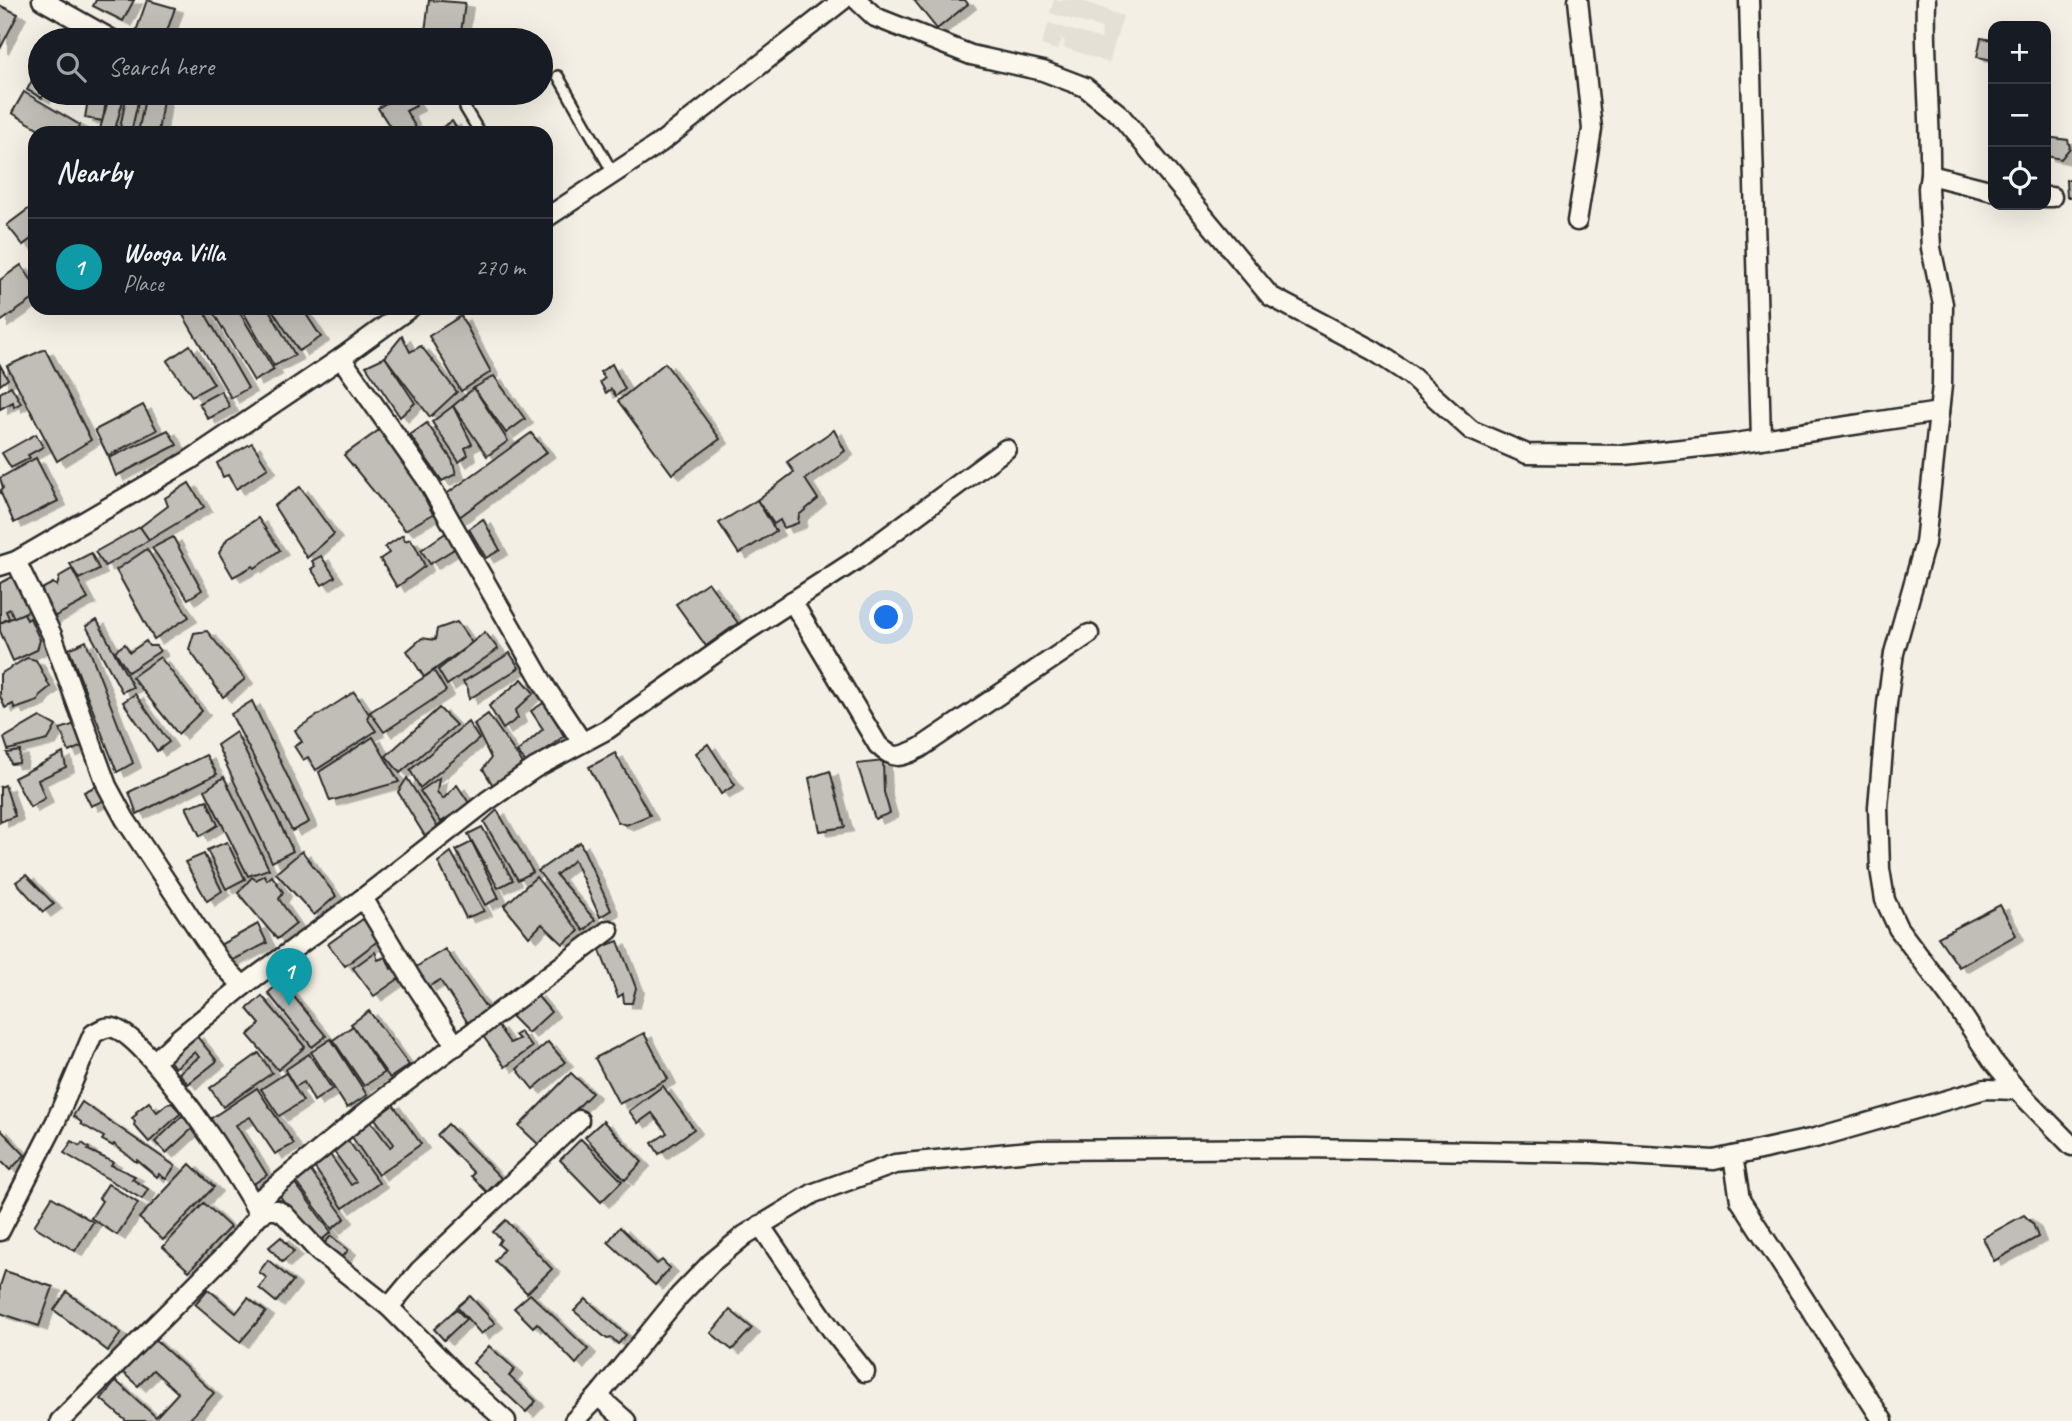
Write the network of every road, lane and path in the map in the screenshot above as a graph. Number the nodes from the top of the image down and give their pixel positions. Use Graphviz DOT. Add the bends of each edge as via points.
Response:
graph roads {
  1 [pos="42,0"];
  2 [pos="843,0"];
  3 [pos="857,0"];
  4 [pos="1577,0"];
  5 [pos="1749,0"];
  6 [pos="1926,0"];
  7 [pos="92,28"];
  8 [pos="558,76"];
  9 [pos="465,108"];
  10 [pos="476,126"];
  11 [pos="613,173"];
  12 [pos="1930,175"];
  13 [pos="1988,190"];
  14 [pos="553,213"];
  15 [pos="1577,221"];
  16 [pos="400,315"];
  17 [pos="341,358"];
  18 [pos="1939,412"];
  19 [pos="1761,439"];
  20 [pos="1006,449"];
  21 [pos="8,564"];
  22 [pos="792,601"];
  23 [pos="1089,634"];
  24 [pos="582,742"];
  25 [pos="363,898"];
  26 [pos="609,930"];
  27 [pos="243,986"];
  28 [pos="456,1046"];
  29 [pos="155,1061"];
  30 [pos="2017,1090"];
  31 [pos="579,1119"];
  32 [pos="2072,1146"];
  33 [pos="1733,1156"];
  34 [pos="257,1210"];
  35 [pos="760,1224"];
  36 [pos="0,1231"];
  37 [pos="388,1307"];
  38 [pos="865,1372"];
  39 [pos="598,1396"];
  40 [pos="60,1421"];
  41 [pos="506,1421"];
  42 [pos="574,1421"];
  43 [pos="626,1421"];
  44 [pos="1884,1421"];
  1 -- 7 [label="street"];
  2 -- 11 [label="street" via="660,143"];
  3 -- 19 [label="street" via="875,17 971,55 1043,71 1085,87 1119,114 1270,296 1374,351 1471,430 1527,454 1625,455"];
  4 -- 15 [label="street" via="1592,129"];
  5 -- 19 [label="street"];
  6 -- 12 [label="street"];
  8 -- 11 [label="lane"];
  9 -- 10 [label="lane"];
  11 -- 14 [label="street"];
  12 -- 13 [label="street"];
  12 -- 18 [label="street" via="1931,248 1943,304"];
  16 -- 17 [label="street"];
  17 -- 21 [label="street" via="190,460"];
  17 -- 24 [label="street" via="426,480"];
  18 -- 19 [label="street"];
  18 -- 30 [label="street" via="1925,543 1894,653 1887,704 1878,807 1880,869 1885,900 1898,928"];
  20 -- 22 [label="street" via="856,560"];
  21 -- 27 [label="street" via="52,635 107,786 125,819 222,964"];
  22 -- 23 [label="street" via="878,745 887,754 901,757"];
  22 -- 24 [label="street" via="608,729"];
  24 -- 25 [label="street" via="487,801"];
  25 -- 27 [label="street"];
  25 -- 28 [label="street"];
  26 -- 28 [label="street"];
  27 -- 29 [label="street"];
  28 -- 34 [label="street" via="370,1109"];
  29 -- 34 [label="street"];
  29 -- 36 [label="street" via="116,1028 93,1034 56,1121"];
  30 -- 32 [label="street"];
  30 -- 33 [label="street" via="1985,1089 1815,1138"];
  31 -- 37 [label="street" via="420,1270"];
  33 -- 35 [label="street" via="1714,1160 1305,1148 1040,1150 895,1164 814,1193"];
  33 -- 44 [label="street" via="1740,1200"];
  34 -- 37 [label="street" via="284,1214 319,1252"];
  34 -- 40 [label="street" via="225,1255"];
  35 -- 38 [label="street"];
  35 -- 39 [label="street" via="703,1271"];
  37 -- 41 [label="street"];
  39 -- 42 [label="street"];
  39 -- 43 [label="street"];
}
